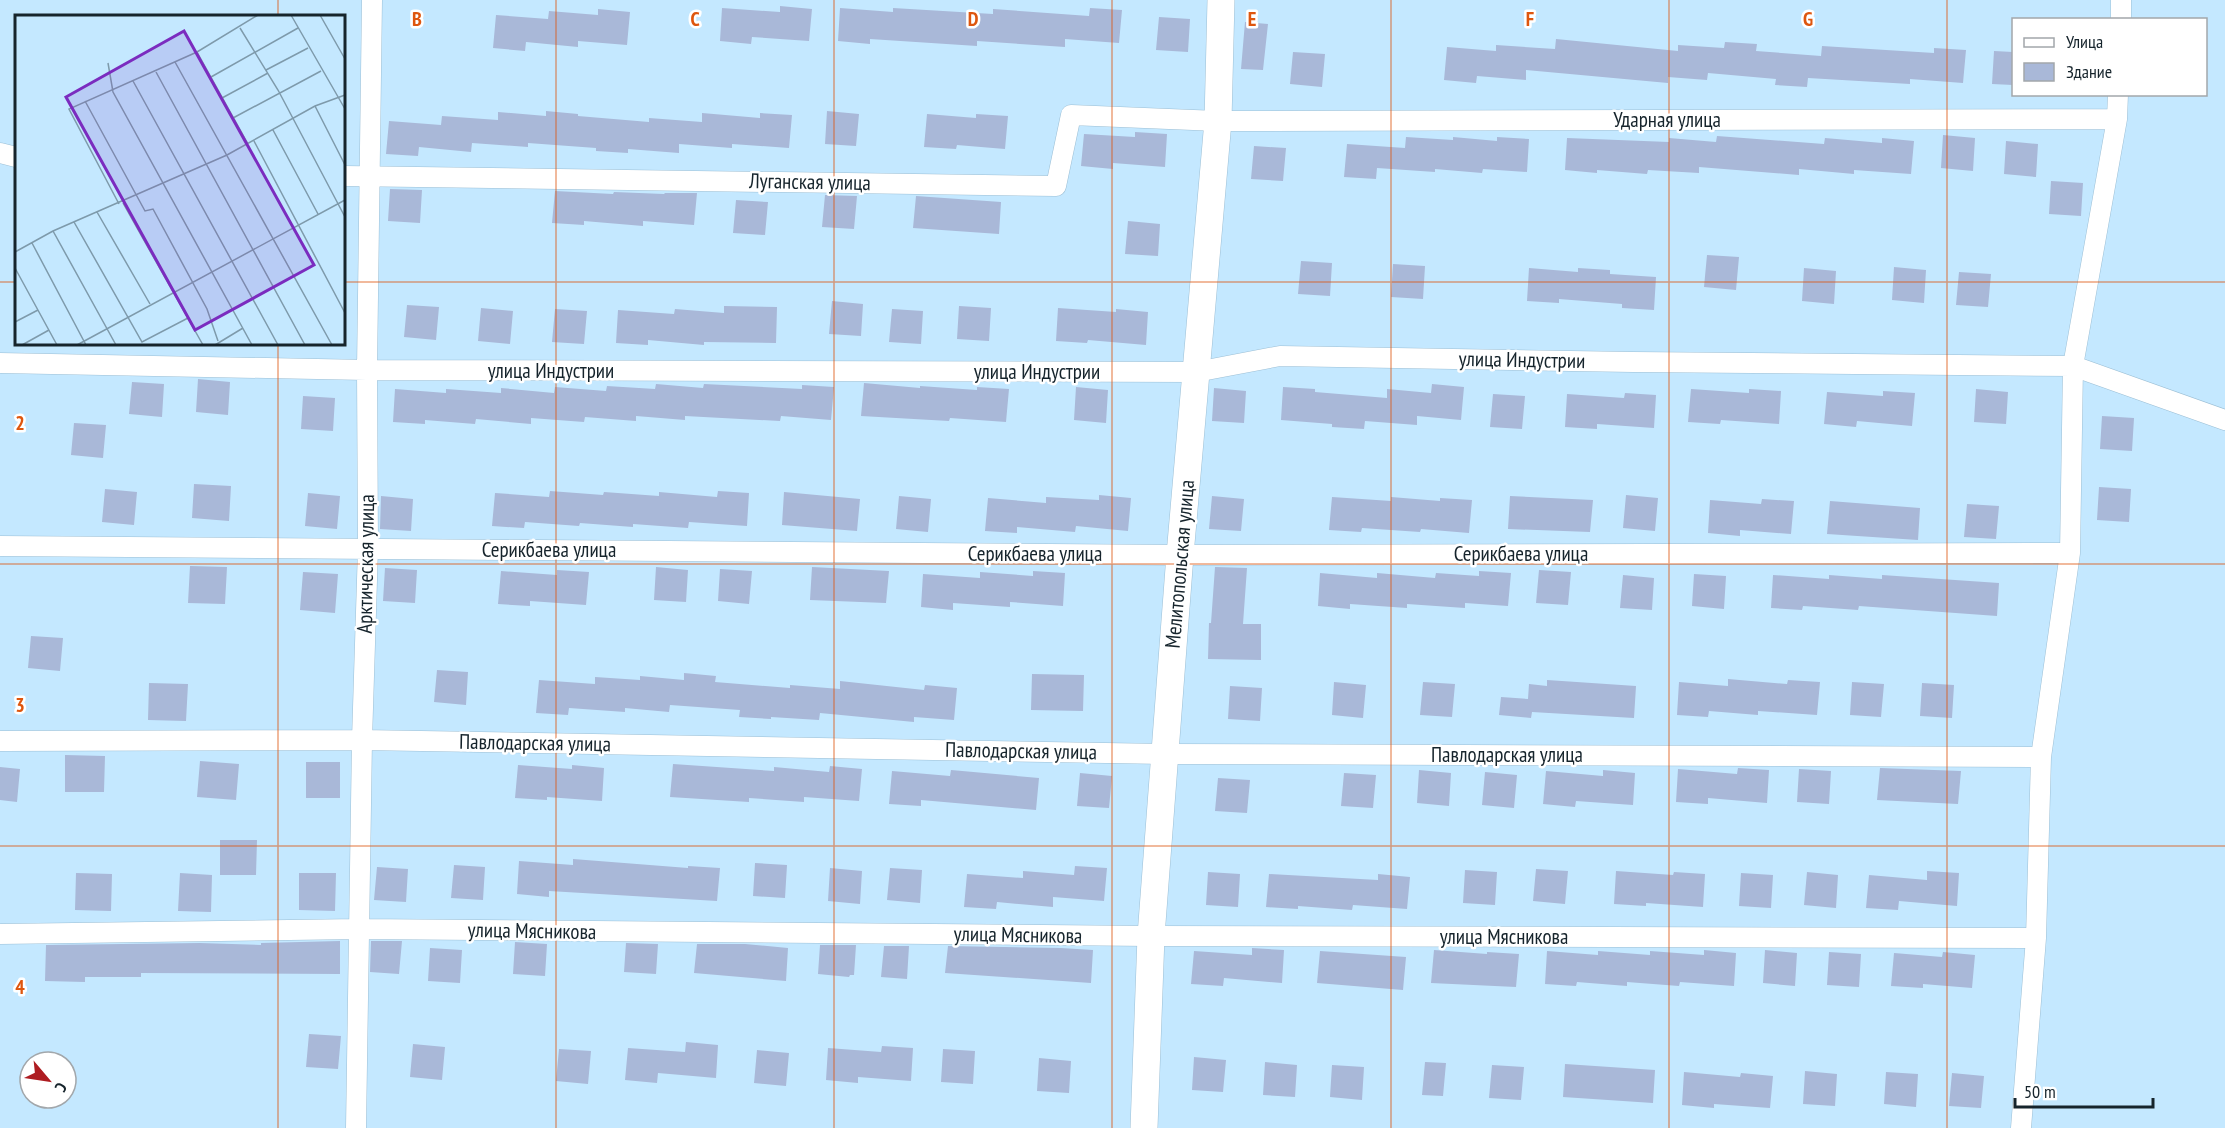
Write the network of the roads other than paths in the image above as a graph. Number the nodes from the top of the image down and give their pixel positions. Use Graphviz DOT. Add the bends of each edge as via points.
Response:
graph roads {
  1 [pos="372,0"];
  2 [pos="1221,0"];
  3 [pos="2121,0"];
  4 [pos="2121,18"];
  5 [pos="2118,96"];
  6 [pos="2117,119"];
  7 [pos="1218,121"];
  8 [pos="0,153"];
  9 [pos="15,157"];
  10 [pos="345,176"];
  11 [pos="370,176"];
  12 [pos="0,363"];
  13 [pos="2073,366"];
  14 [pos="367,370"];
  15 [pos="1196,372"];
  16 [pos="2225,420"];
  17 [pos="0,546"];
  18 [pos="368,549"];
  19 [pos="2070,553"];
  20 [pos="1180,555"];
  21 [pos="362,740"];
  22 [pos="0,741"];
  23 [pos="1165,754"];
  24 [pos="2041,757"];
  25 [pos="359,929"];
  26 [pos="0,934"];
  27 [pos="1151,936"];
  28 [pos="2036,938"];
  29 [pos="356,1128"];
  30 [pos="1144,1128"];
  31 [pos="2021,1128"];
  1 -- 11 [label="street, Арктическая улица"];
  2 -- 7 [label="street, Мелитопольская улица"];
  3 -- 4 [label="street"];
  5 -- 6 [label="street"];
  6 -- 7 [label="street, Ударная улица"];
  6 -- 13 [label="street"];
  7 -- 11 [label="street, Луганская улица" via="1071,115 1056,186"];
  7 -- 15 [label="street, Мелитопольская улица"];
  8 -- 9 [label="street"];
  10 -- 11 [label="street, Луганская улица"];
  11 -- 14 [label="street, Арктическая улица"];
  12 -- 14 [label="street, улица Индустрии"];
  13 -- 15 [label="street, улица Индустрии" via="1280,356"];
  13 -- 16 [label="street, улица Индустрии"];
  13 -- 19 [label="street"];
  14 -- 15 [label="street, улица Индустрии"];
  14 -- 18 [label="street, Арктическая улица"];
  15 -- 20 [label="street, Мелитопольская улица"];
  17 -- 18 [label="street, Серикбаева улица"];
  18 -- 20 [label="street, Серикбаева улица"];
  18 -- 21 [label="street, Арктическая улица"];
  19 -- 20 [label="street, Серикбаева улица"];
  19 -- 24 [label="street"];
  20 -- 23 [label="street, Мелитопольская улица"];
  21 -- 22 [label="street, Павлодарская улица"];
  21 -- 23 [label="street, Павлодарская улица"];
  21 -- 25 [label="street, Арктическая улица"];
  23 -- 24 [label="street, Павлодарская улица"];
  23 -- 27 [label="street, Мелитопольская улица"];
  24 -- 28 [label="street"];
  25 -- 26 [label="street, улица Мясникова"];
  25 -- 27 [label="street, улица Мясникова"];
  25 -- 29 [label="street, Арктическая улица"];
  27 -- 28 [label="street, улица Мясникова"];
  27 -- 30 [label="street, Мелитопольская улица"];
  28 -- 31 [label="street"];
}
